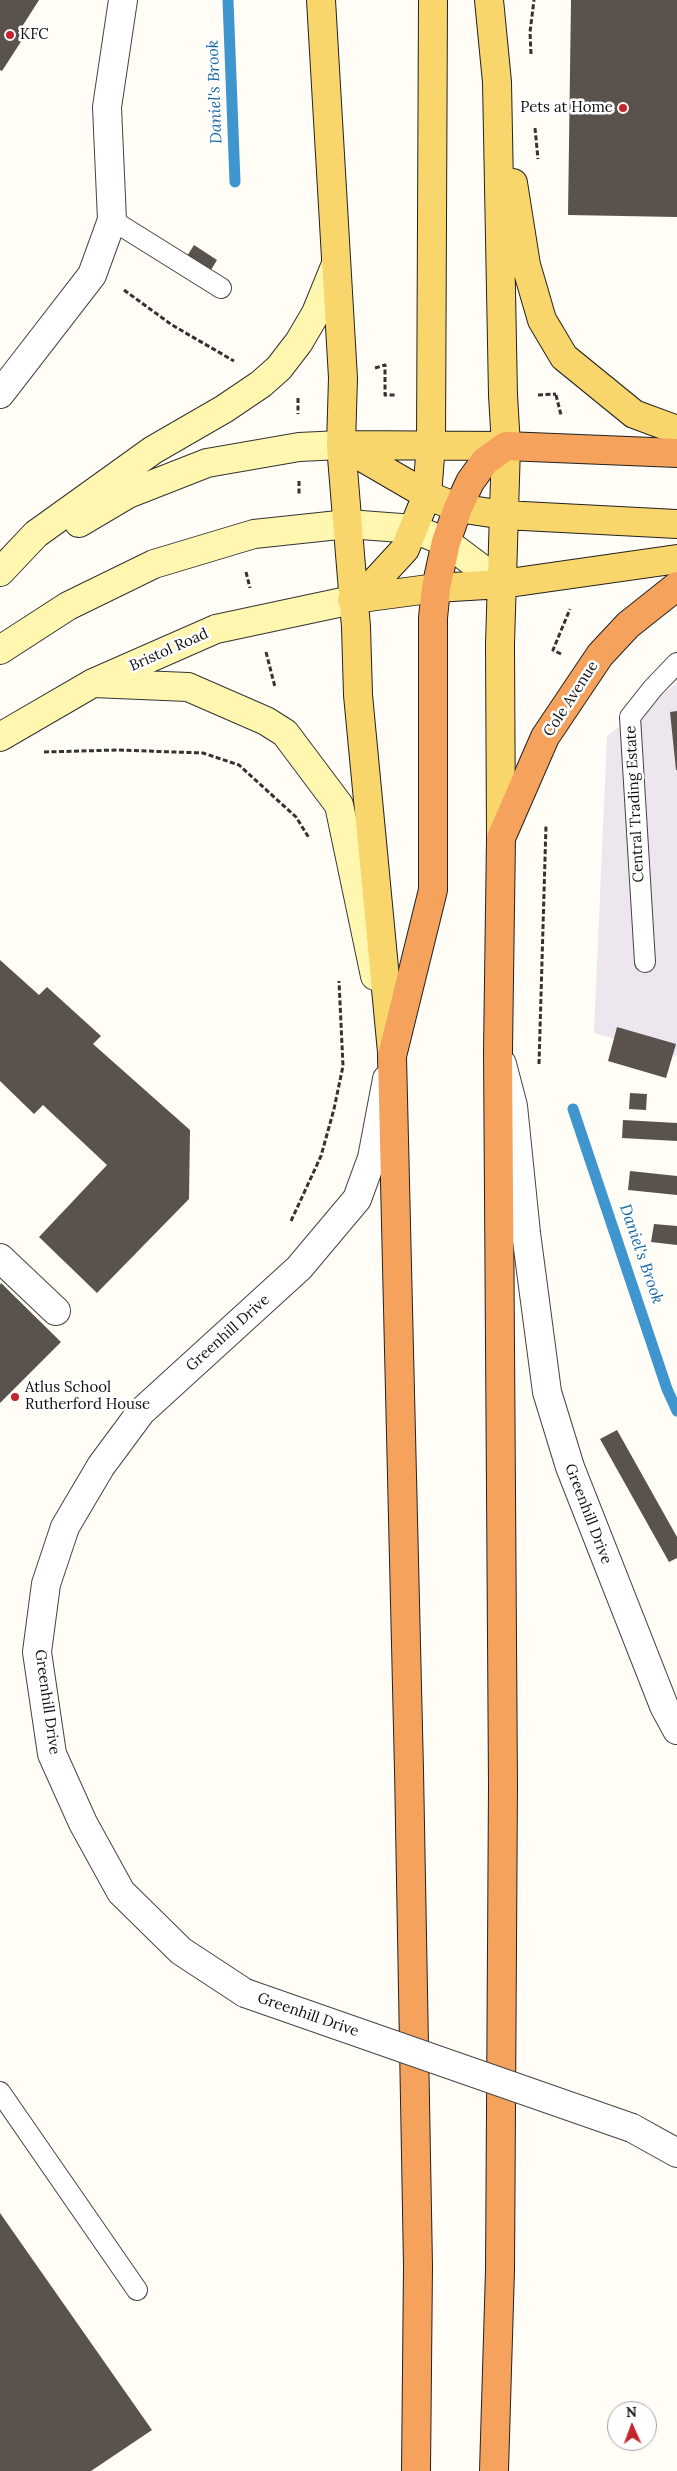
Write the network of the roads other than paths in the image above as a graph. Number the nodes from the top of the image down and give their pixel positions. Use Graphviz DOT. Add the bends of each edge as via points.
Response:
graph roads {
  1 [pos="123,0"];
  2 [pos="321,0"];
  3 [pos="489,0"];
  4 [pos="437,5"];
  5 [pos="497,82"];
  6 [pos="112,220"];
  7 [pos="336,264"];
  8 [pos="221,288"];
  9 [pos="0,394"];
  10 [pos="677,430"];
  11 [pos="431,444"];
  12 [pos="341,445"];
  13 [pos="506,446"];
  14 [pos="677,453"];
  15 [pos="427,496"];
  16 [pos="458,508"];
  17 [pos="504,515"];
  18 [pos="348,524"];
  19 [pos="677,524"];
  20 [pos="414,529"];
  21 [pos="446,542"];
  22 [pos="677,559"];
  23 [pos="0,572"];
  24 [pos="0,582"];
  25 [pos="502,584"];
  26 [pos="677,586"];
  27 [pos="436,588"];
  28 [pos="352,600"];
  29 [pos="0,650"];
  30 [pos="677,663"];
  31 [pos="93,683"];
  32 [pos="0,737"];
  33 [pos="501,838"];
  34 [pos="645,962"];
  35 [pos="498,1050"];
  36 [pos="392,1056"];
  37 [pos="0,1258"];
  38 [pos="56,1311"];
  39 [pos="677,1730"];
  40 [pos="0,2092"];
  41 [pos="677,2153"];
  42 [pos="137,2290"];
  43 [pos="416,2471"];
  44 [pos="494,2471"];
  1 -- 6 [label="street" via="107,107"];
  2 -- 7 [label="main road"];
  3 -- 5 [label="main road"];
  4 -- 11 [label="main road"];
  5 -- 10 [label="main road" via="526,265 542,320 564,358 634,414"];
  5 -- 13 [label="main road"];
  6 -- 8 [label="lane"];
  6 -- 9 [label="street" via="92,275"];
  7 -- 12 [label="main road" via="343,378"];
  7 -- 23 [label="main road" via="316,313 279,368 224,409 152,450 36,534"];
  11 -- 12 [label="main road"];
  11 -- 13 [label="main road"];
  11 -- 15 [label="main road"];
  12 -- 15 [label="main road"];
  12 -- 18 [label="main road"];
  12 -- 24 [label="main road" via="275,450 207,463 128,494 52,539"];
  13 -- 14 [label="highway"];
  13 -- 16 [label="highway" via="485,461 470,482"];
  13 -- 17 [label="main road"];
  15 -- 16 [label="main road"];
  15 -- 20 [label="main road"];
  16 -- 17 [label="main road"];
  16 -- 21 [label="highway"];
  17 -- 19 [label="main road"];
  17 -- 25 [label="main road"];
  18 -- 20 [label="main road"];
  18 -- 28 [label="main road"];
  18 -- 29 [label="main road" via="254,534 154,564 68,606"];
  20 -- 21 [label="main road"];
  20 -- 28 [label="main road" via="405,549 390,567"];
  21 -- 25 [label="main road"];
  21 -- 27 [label="highway"];
  22 -- 25 [label="main road"];
  25 -- 27 [label="main road"];
  25 -- 33 [label="main road"];
  26 -- 33 [label="highway, Cole Avenue" via="628,625 600,655 545,737"];
  27 -- 28 [label="main road"];
  27 -- 36 [label="highway" via="433,618 433,890"];
  28 -- 31 [label="main road, Bristol Road" via="216,629"];
  28 -- 36 [label="main road"];
  30 -- 34 [label="lane, Central Trading Estate" via="630,718"];
  31 -- 32 [label="main road, Bristol Road"];
  31 -- 36 [label="main road" via="188,687 266,721 285,733 339,805"];
  33 -- 35 [label="highway"];
  35 -- 39 [label="street, Greenhill Drive" via="514,1106 526,1233 547,1392 570,1467 647,1663"];
  35 -- 44 [label="highway" via="503,1795 500,2270"];
  36 -- 41 [label="street, Greenhill Drive, bridge" via="372,1158 357,1199 299,1268 141,1412 101,1466 64,1527 46,1584 37,1652 52,1754 83,1823 121,1892 181,1951 245,1993 632,2128"];
  36 -- 43 [label="highway" via="410,1770 418,2246"];
  37 -- 38 [label="street"];
  40 -- 42 [label="lane"];
}
